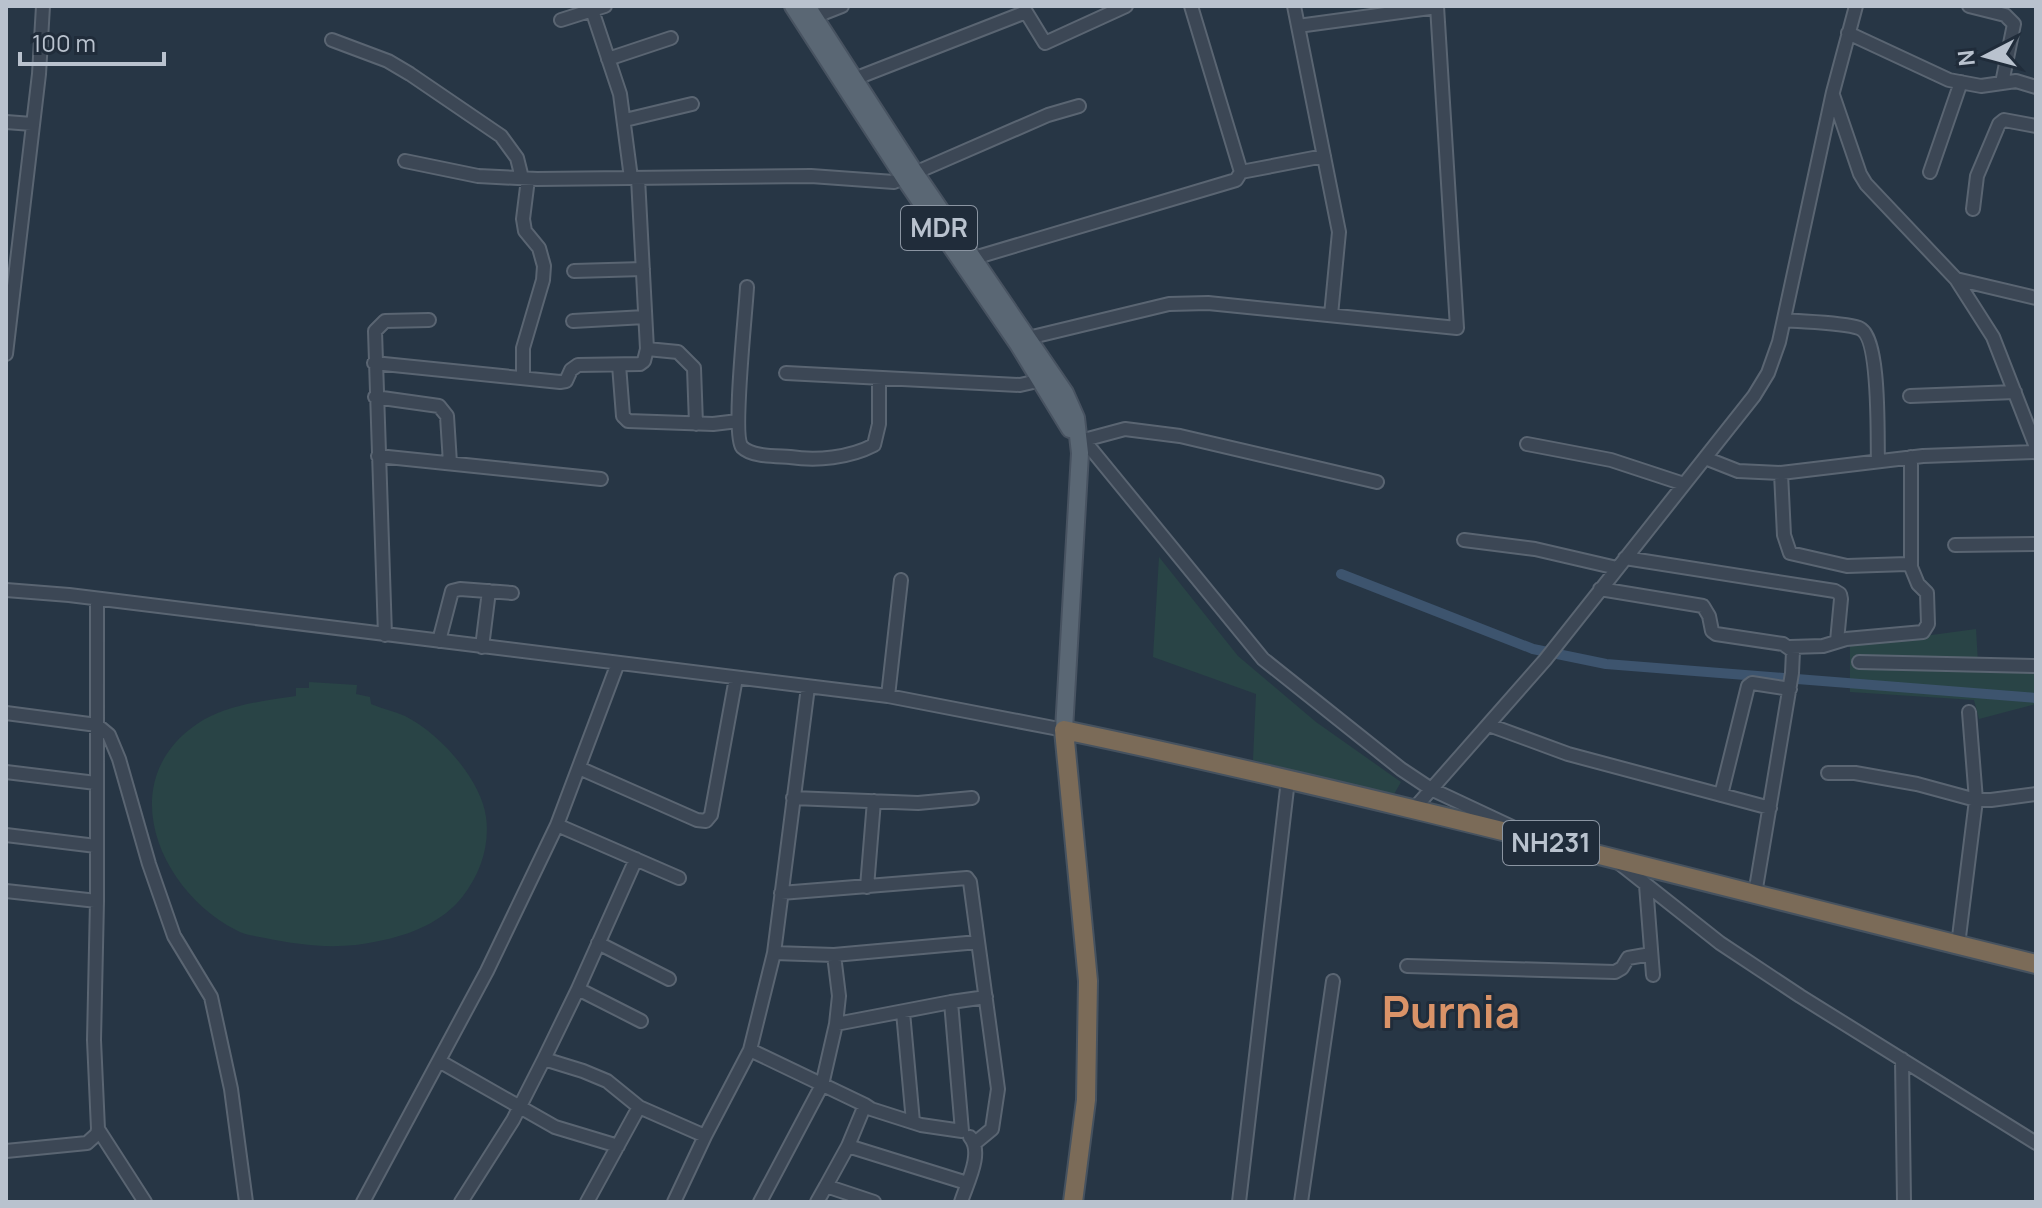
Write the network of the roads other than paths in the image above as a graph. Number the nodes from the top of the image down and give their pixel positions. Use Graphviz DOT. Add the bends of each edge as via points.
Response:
graph roads {
  1 [pos="43,6"];
  2 [pos="793,6"];
  3 [pos="842,6"];
  4 [pos="1126,6"];
  5 [pos="1191,6"];
  6 [pos="1294,6"];
  7 [pos="1856,6"];
  8 [pos="1969,6"];
  9 [pos="1437,7"];
  10 [pos="599,8"];
  11 [pos="810,12"];
  12 [pos="561,20"];
  13 [pos="1298,26"];
  14 [pos="1848,33"];
  15 [pos="671,38"];
  16 [pos="332,40"];
  17 [pos="608,59"];
  18 [pos="854,79"];
  19 [pos="1961,82"];
  20 [pos="2002,83"];
  21 [pos="2036,87"];
  22 [pos="1833,92"];
  23 [pos="692,104"];
  24 [pos="1079,106"];
  25 [pos="625,120"];
  26 [pos="6,122"];
  27 [pos="32,124"];
  28 [pos="2036,126"];
  29 [pos="1324,156"];
  30 [pos="405,161"];
  31 [pos="1241,172"];
  32 [pos="1930,172"];
  33 [pos="910,176"];
  34 [pos="635,178"];
  35 [pos="525,179"];
  36 [pos="1973,209"];
  37 [pos="974,258"];
  38 [pos="643,269"];
  39 [pos="574,271"];
  40 [pos="1956,279"];
  41 [pos="747,287"];
  42 [pos="2036,298"];
  43 [pos="9,300"];
  44 [pos="1331,315"];
  45 [pos="645,317"];
  46 [pos="429,320"];
  47 [pos="1784,320"];
  48 [pos="573,321"];
  49 [pos="1028,338"];
  50 [pos="647,349"];
  51 [pos="6,354"];
  52 [pos="374,363"];
  53 [pos="619,365"];
  54 [pos="786,373"];
  55 [pos="523,378"];
  56 [pos="879,379"];
  57 [pos="1042,380"];
  58 [pos="2015,392"];
  59 [pos="1910,396"];
  60 [pos="375,397"];
  61 [pos="738,421"];
  62 [pos="696,424"];
  63 [pos="1081,442"];
  64 [pos="1527,444"];
  65 [pos="2036,450"];
  66 [pos="378,456"];
  67 [pos="1911,457"];
  68 [pos="1705,458"];
  69 [pos="1878,461"];
  70 [pos="450,463"];
  71 [pos="1781,473"];
  72 [pos="601,479"];
  73 [pos="1377,482"];
  74 [pos="1684,484"];
  75 [pos="1464,540"];
  76 [pos="2036,544"];
  77 [pos="1955,545"];
  78 [pos="1621,563"];
  79 [pos="1911,567"];
  80 [pos="901,580"];
  81 [pos="1600,589"];
  82 [pos="6,590"];
  83 [pos="489,591"];
  84 [pos="512,593"];
  85 [pos="97,599"];
  86 [pos="385,635"];
  87 [pos="439,641"];
  88 [pos="1837,641"];
  89 [pos="482,647"];
  90 [pos="1790,647"];
  91 [pos="1859,662"];
  92 [pos="618,663"];
  93 [pos="2036,666"];
  94 [pos="736,678"];
  95 [pos="1791,681"];
  96 [pos="808,687"];
  97 [pos="888,696"];
  98 [pos="1969,712"];
  99 [pos="6,713"];
  100 [pos="97,725"];
  101 [pos="1489,725"];
  102 [pos="1064,730"];
  103 [pos="579,768"];
  104 [pos="6,772"];
  105 [pos="1828,773"];
  106 [pos="1288,780"];
  107 [pos="96,783"];
  108 [pos="1431,789"];
  109 [pos="2036,794"];
  110 [pos="1721,795"];
  111 [pos="793,798"];
  112 [pos="972,798"];
  113 [pos="1976,800"];
  114 [pos="874,801"];
  115 [pos="1770,808"];
  116 [pos="1413,810"];
  117 [pos="557,825"];
  118 [pos="6,835"];
  119 [pos="1540,841"];
  120 [pos="96,846"];
  121 [pos="636,859"];
  122 [pos="1616,861"];
  123 [pos="679,878"];
  124 [pos="1646,885"];
  125 [pos="867,887"];
  126 [pos="6,891"];
  127 [pos="781,893"];
  128 [pos="1755,894"];
  129 [pos="97,901"];
  130 [pos="978,942"];
  131 [pos="598,943"];
  132 [pos="1958,945"];
  133 [pos="774,953"];
  134 [pos="1651,954"];
  135 [pos="834,955"];
  136 [pos="2036,964"];
  137 [pos="1407,966"];
  138 [pos="1653,975"];
  139 [pos="669,979"];
  140 [pos="1333,981"];
  141 [pos="578,989"];
  142 [pos="986,997"];
  143 [pos="951,1002"];
  144 [pos="903,1012"];
  145 [pos="641,1021"];
  146 [pos="836,1024"];
  147 [pos="750,1050"];
  148 [pos="544,1059"];
  149 [pos="1902,1059"];
  150 [pos="439,1061"];
  151 [pos="822,1085"];
  152 [pos="519,1105"];
  153 [pos="865,1105"];
  154 [pos="639,1107"];
  155 [pos="913,1122"];
  156 [pos="98,1129"];
  157 [pos="962,1131"];
  158 [pos="705,1136"];
  159 [pos="975,1143"];
  160 [pos="2036,1143"];
  161 [pos="618,1146"];
  162 [pos="848,1146"];
  163 [pos="6,1151"];
  164 [pos="967,1183"];
  165 [pos="826,1186"];
  166 [pos="145,1202"];
  167 [pos="246,1202"];
  168 [pos="363,1202"];
  169 [pos="461,1202"];
  170 [pos="587,1202"];
  171 [pos="674,1202"];
  172 [pos="760,1202"];
  173 [pos="817,1202"];
  174 [pos="874,1202"];
  175 [pos="961,1202"];
  176 [pos="1073,1202"];
  177 [pos="1239,1202"];
  178 [pos="1301,1202"];
  179 [pos="1904,1202"];
  1 -- 27 [label="street"];
  2 -- 33 [label="main road, MDR"];
  3 -- 11 [label="street"];
  4 -- 18 [label="street" via="1045,43 1026,12"];
  5 -- 31 [label="street"];
  6 -- 13 [label="street"];
  7 -- 14 [label="street"];
  8 -- 20 [label="street" via="2005,15 2014,24"];
  9 -- 13 [label="street"];
  9 -- 44 [label="street" via="1457,328"];
  10 -- 12 [label="street"];
  10 -- 17 [label="street"];
  11 -- 18 [label="main road, MDR"];
  13 -- 29 [label="street"];
  14 -- 19 [label="street" via="1938,77"];
  14 -- 22 [label="street"];
  15 -- 17 [label="street"];
  16 -- 35 [label="street" via="388,61 501,136"];
  17 -- 25 [label="street"];
  18 -- 33 [label="main road, MDR"];
  19 -- 20 [label="street"];
  19 -- 32 [label="street"];
  20 -- 21 [label="street"];
  22 -- 40 [label="street" via="1866,184"];
  22 -- 47 [label="street"];
  23 -- 25 [label="street"];
  24 -- 33 [label="street"];
  25 -- 34 [label="street"];
  26 -- 27 [label="street"];
  27 -- 43 [label="street"];
  28 -- 36 [label="street" via="2014,120 1999,124 1977,176"];
  29 -- 31 [label="street"];
  29 -- 44 [label="street" via="1339,232"];
  30 -- 35 [label="street" via="478,176"];
  31 -- 37 [label="street" via="1236,180"];
  33 -- 34 [label="street" via="894,182 811,176"];
  33 -- 37 [label="main road, MDR"];
  33 -- 57 [label="main road, MDR"];
  34 -- 35 [label="street"];
  34 -- 38 [label="street"];
  35 -- 55 [label="street" via="525,231 539,248 544,266 523,348"];
  37 -- 49 [label="main road, MDR"];
  38 -- 39 [label="street"];
  38 -- 45 [label="street"];
  40 -- 42 [label="street"];
  40 -- 58 [label="street" via="1993,337"];
  41 -- 61 [label="street"];
  43 -- 51 [label="street"];
  44 -- 49 [label="street" via="1169,304"];
  45 -- 48 [label="street"];
  45 -- 50 [label="street"];
  46 -- 52 [label="street" via="380,324"];
  47 -- 68 [label="street" via="1768,373"];
  47 -- 69 [label="street" via="1858,328 1868,337"];
  49 -- 63 [label="main road, MDR" via="1065,393"];
  50 -- 53 [label="street" via="640,364"];
  50 -- 62 [label="street" via="678,352 694,368"];
  52 -- 55 [label="street"];
  52 -- 60 [label="street"];
  53 -- 55 [label="street" via="578,365 560,382"];
  53 -- 62 [label="street" via="623,416 628,421"];
  54 -- 56 [label="street"];
  56 -- 57 [label="street" via="1020,385"];
  56 -- 61 [label="street" via="877,440 862,452 798,459 754,453 740,444"];
  57 -- 63 [label="main road, MDR"];
  58 -- 59 [label="street"];
  58 -- 65 [label="street"];
  60 -- 66 [label="street"];
  60 -- 70 [label="street" via="443,409"];
  61 -- 62 [label="street"];
  63 -- 73 [label="street" via="1125,429 1180,436"];
  63 -- 102 [label="main road, MDR"];
  63 -- 108 [label="street" via="1263,659"];
  64 -- 74 [label="street" via="1611,460"];
  65 -- 67 [label="street"];
  66 -- 70 [label="street"];
  66 -- 86 [label="street"];
  67 -- 69 [label="street"];
  67 -- 79 [label="street"];
  68 -- 71 [label="street" via="1738,471"];
  68 -- 74 [label="street"];
  69 -- 71 [label="street"];
  70 -- 72 [label="street"];
  71 -- 79 [label="street" via="1790,553 1847,566"];
  74 -- 78 [label="street"];
  75 -- 78 [label="street"];
  76 -- 77 [label="street"];
  78 -- 81 [label="street"];
  78 -- 88 [label="street" via="1835,591 1841,599"];
  79 -- 88 [label="street" via="1927,593 1923,632"];
  80 -- 97 [label="street"];
  81 -- 90 [label="street" via="1703,606 1716,634"];
  81 -- 101 [label="street"];
  82 -- 85 [label="street"];
  83 -- 84 [label="street"];
  83 -- 87 [label="street" via="452,591"];
  83 -- 89 [label="street"];
  85 -- 86 [label="street"];
  85 -- 100 [label="street"];
  86 -- 87 [label="street"];
  87 -- 89 [label="street"];
  88 -- 90 [label="street"];
  89 -- 92 [label="street"];
  90 -- 95 [label="street"];
  91 -- 93 [label="street"];
  92 -- 94 [label="street"];
  92 -- 103 [label="street"];
  94 -- 96 [label="street"];
  94 -- 103 [label="street" via="706,821"];
  95 -- 110 [label="street" via="1748,686"];
  95 -- 115 [label="street"];
  96 -- 97 [label="street"];
  96 -- 111 [label="street"];
  97 -- 102 [label="street"];
  98 -- 113 [label="street"];
  99 -- 100 [label="street"];
  100 -- 107 [label="street"];
  100 -- 167 [label="street" via="109,735 119,759 174,936 211,997 231,1089"];
  101 -- 108 [label="street"];
  101 -- 110 [label="street" via="1568,754"];
  102 -- 106 [label="highway, NH231"];
  102 -- 176 [label="highway" via="1088,981 1086,1100"];
  103 -- 117 [label="street"];
  104 -- 107 [label="street"];
  105 -- 113 [label="street" via="1917,784"];
  106 -- 116 [label="highway, NH231"];
  106 -- 177 [label="street"];
  107 -- 120 [label="street"];
  108 -- 116 [label="street"];
  108 -- 119 [label="street"];
  109 -- 113 [label="street"];
  110 -- 115 [label="street"];
  111 -- 114 [label="street"];
  111 -- 127 [label="street"];
  112 -- 114 [label="street"];
  113 -- 132 [label="street"];
  114 -- 125 [label="street"];
  115 -- 128 [label="street"];
  116 -- 119 [label="highway, NH231"];
  117 -- 121 [label="street"];
  117 -- 150 [label="street"];
  118 -- 120 [label="street"];
  119 -- 122 [label="highway, NH231"];
  120 -- 129 [label="street"];
  121 -- 123 [label="street"];
  121 -- 131 [label="street"];
  122 -- 124 [label="street"];
  122 -- 128 [label="highway, NH231"];
  124 -- 134 [label="street"];
  124 -- 149 [label="street" via="1720,943"];
  125 -- 127 [label="street"];
  125 -- 130 [label="street" via="967,878"];
  126 -- 129 [label="street"];
  127 -- 133 [label="street"];
  128 -- 132 [label="highway, NH231"];
  129 -- 156 [label="street"];
  130 -- 135 [label="street"];
  130 -- 142 [label="street"];
  131 -- 139 [label="street"];
  131 -- 141 [label="street"];
  132 -- 136 [label="highway, NH231"];
  133 -- 135 [label="street"];
  133 -- 147 [label="street"];
  134 -- 137 [label="street" via="1628,958 1615,972"];
  134 -- 138 [label="street"];
  135 -- 146 [label="street"];
  140 -- 178 [label="street"];
  141 -- 145 [label="street"];
  141 -- 148 [label="street"];
  142 -- 143 [label="street"];
  142 -- 159 [label="street" via="998,1100 992,1129"];
  143 -- 144 [label="street"];
  143 -- 157 [label="street"];
  144 -- 146 [label="street"];
  144 -- 155 [label="street"];
  146 -- 151 [label="street"];
  147 -- 151 [label="street"];
  147 -- 158 [label="street"];
  148 -- 152 [label="street"];
  148 -- 154 [label="street" via="607,1081"];
  149 -- 160 [label="street"];
  149 -- 179 [label="street"];
  150 -- 152 [label="street"];
  150 -- 168 [label="street"];
  151 -- 153 [label="street"];
  151 -- 172 [label="street"];
  152 -- 161 [label="street" via="555,1127"];
  152 -- 169 [label="street"];
  153 -- 155 [label="street"];
  153 -- 162 [label="street"];
  154 -- 158 [label="street"];
  154 -- 161 [label="street"];
  155 -- 157 [label="street"];
  156 -- 163 [label="street" via="87,1143"];
  156 -- 166 [label="street"];
  157 -- 159 [label="street"];
  158 -- 171 [label="street"];
  159 -- 164 [label="street"];
  161 -- 170 [label="street"];
  162 -- 164 [label="street"];
  162 -- 165 [label="street"];
  164 -- 175 [label="street"];
  165 -- 173 [label="street"];
  165 -- 174 [label="street"];
}
